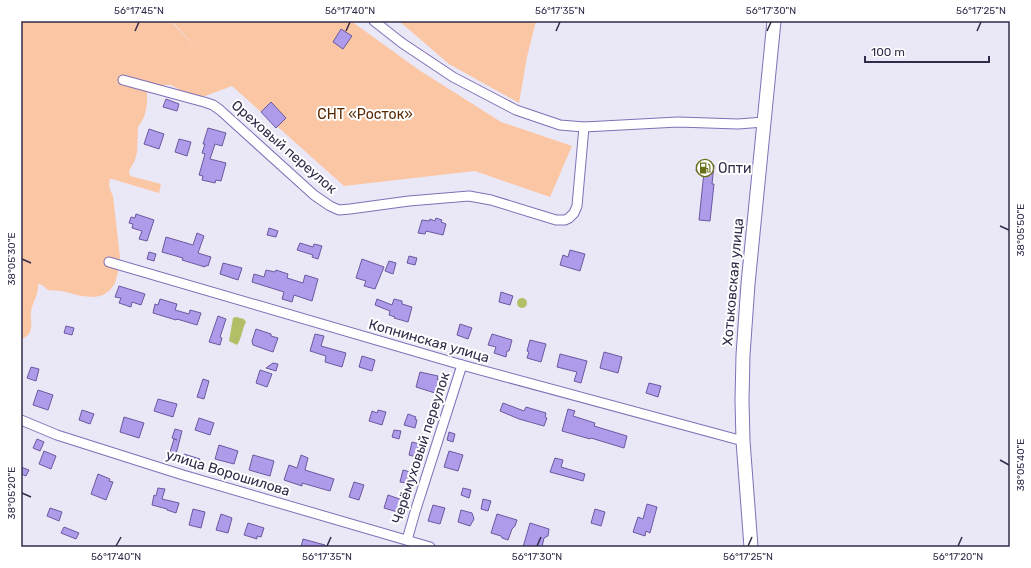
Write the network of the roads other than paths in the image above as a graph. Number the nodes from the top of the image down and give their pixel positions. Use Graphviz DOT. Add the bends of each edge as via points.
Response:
graph roads {
  1 [pos="374,21"];
  2 [pos="774,21"];
  3 [pos="123,80"];
  4 [pos="764,122"];
  5 [pos="584,127"];
  6 [pos="109,262"];
  7 [pos="462,365"];
  8 [pos="21,420"];
  9 [pos="743,441"];
  10 [pos="407,540"];
  11 [pos="430,547"];
  12 [pos="751,547"];
  1 -- 5 [label="street" via="453,78 516,110 560,125"];
  2 -- 4 [label="main road, Хотьковская улица"];
  3 -- 5 [label="street, Ореховый переулок" via="213,105 314,195 339,210 470,196 556,220 565,220 574,213 577,206"];
  4 -- 5 [label="street" via="670,122"];
  4 -- 9 [label="main road, Хотьковская улица" via="743,355"];
  6 -- 7 [label="street, Копнинская улица"];
  7 -- 9 [label="street, Копнинская улица"];
  7 -- 10 [label="street, Черёмуховый переулок"];
  8 -- 10 [label="street, улица Ворошилова" via="57,435 183,475"];
  9 -- 12 [label="main road, Хотьковская улица"];
  10 -- 11 [label="street, улица Ворошилова"];
}
